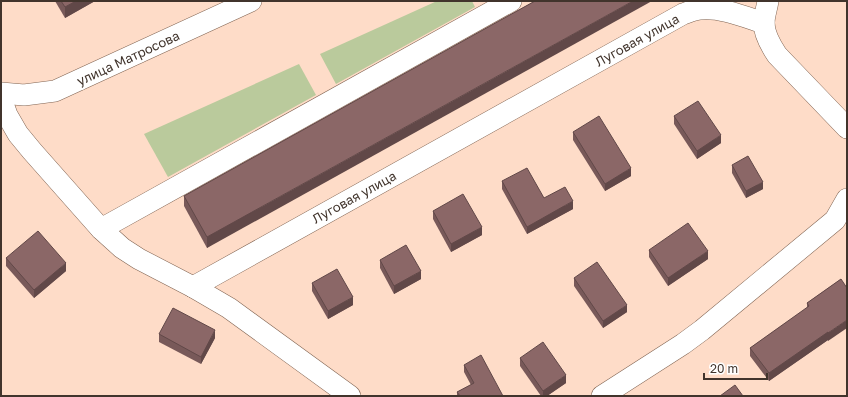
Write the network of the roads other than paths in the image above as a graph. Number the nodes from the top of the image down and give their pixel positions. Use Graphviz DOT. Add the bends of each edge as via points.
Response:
graph roads {
  1 [pos="251,1"];
  2 [pos="511,1"];
  3 [pos="768,1"];
  4 [pos="721,5"];
  5 [pos="764,23"];
  6 [pos="1,93"];
  7 [pos="1,98"];
  8 [pos="847,128"];
  9 [pos="847,199"];
  10 [pos="101,229"];
  11 [pos="193,287"];
  12 [pos="350,396"];
  13 [pos="602,396"];
  1 -- 6 [label="street, улица Матросова" via="56,91 24,95"];
  2 -- 10 [label="street"];
  3 -- 5 [label="street"];
  4 -- 5 [label="street, Луговая улица"];
  4 -- 11 [label="street, Луговая улица" via="683,14"];
  5 -- 8 [label="street" via="776,55"];
  7 -- 10 [label="street" via="18,134"];
  9 -- 13 [label="street" via="835,220 702,330"];
  10 -- 11 [label="street" via="139,259"];
  11 -- 12 [label="street" via="229,308"];
}
